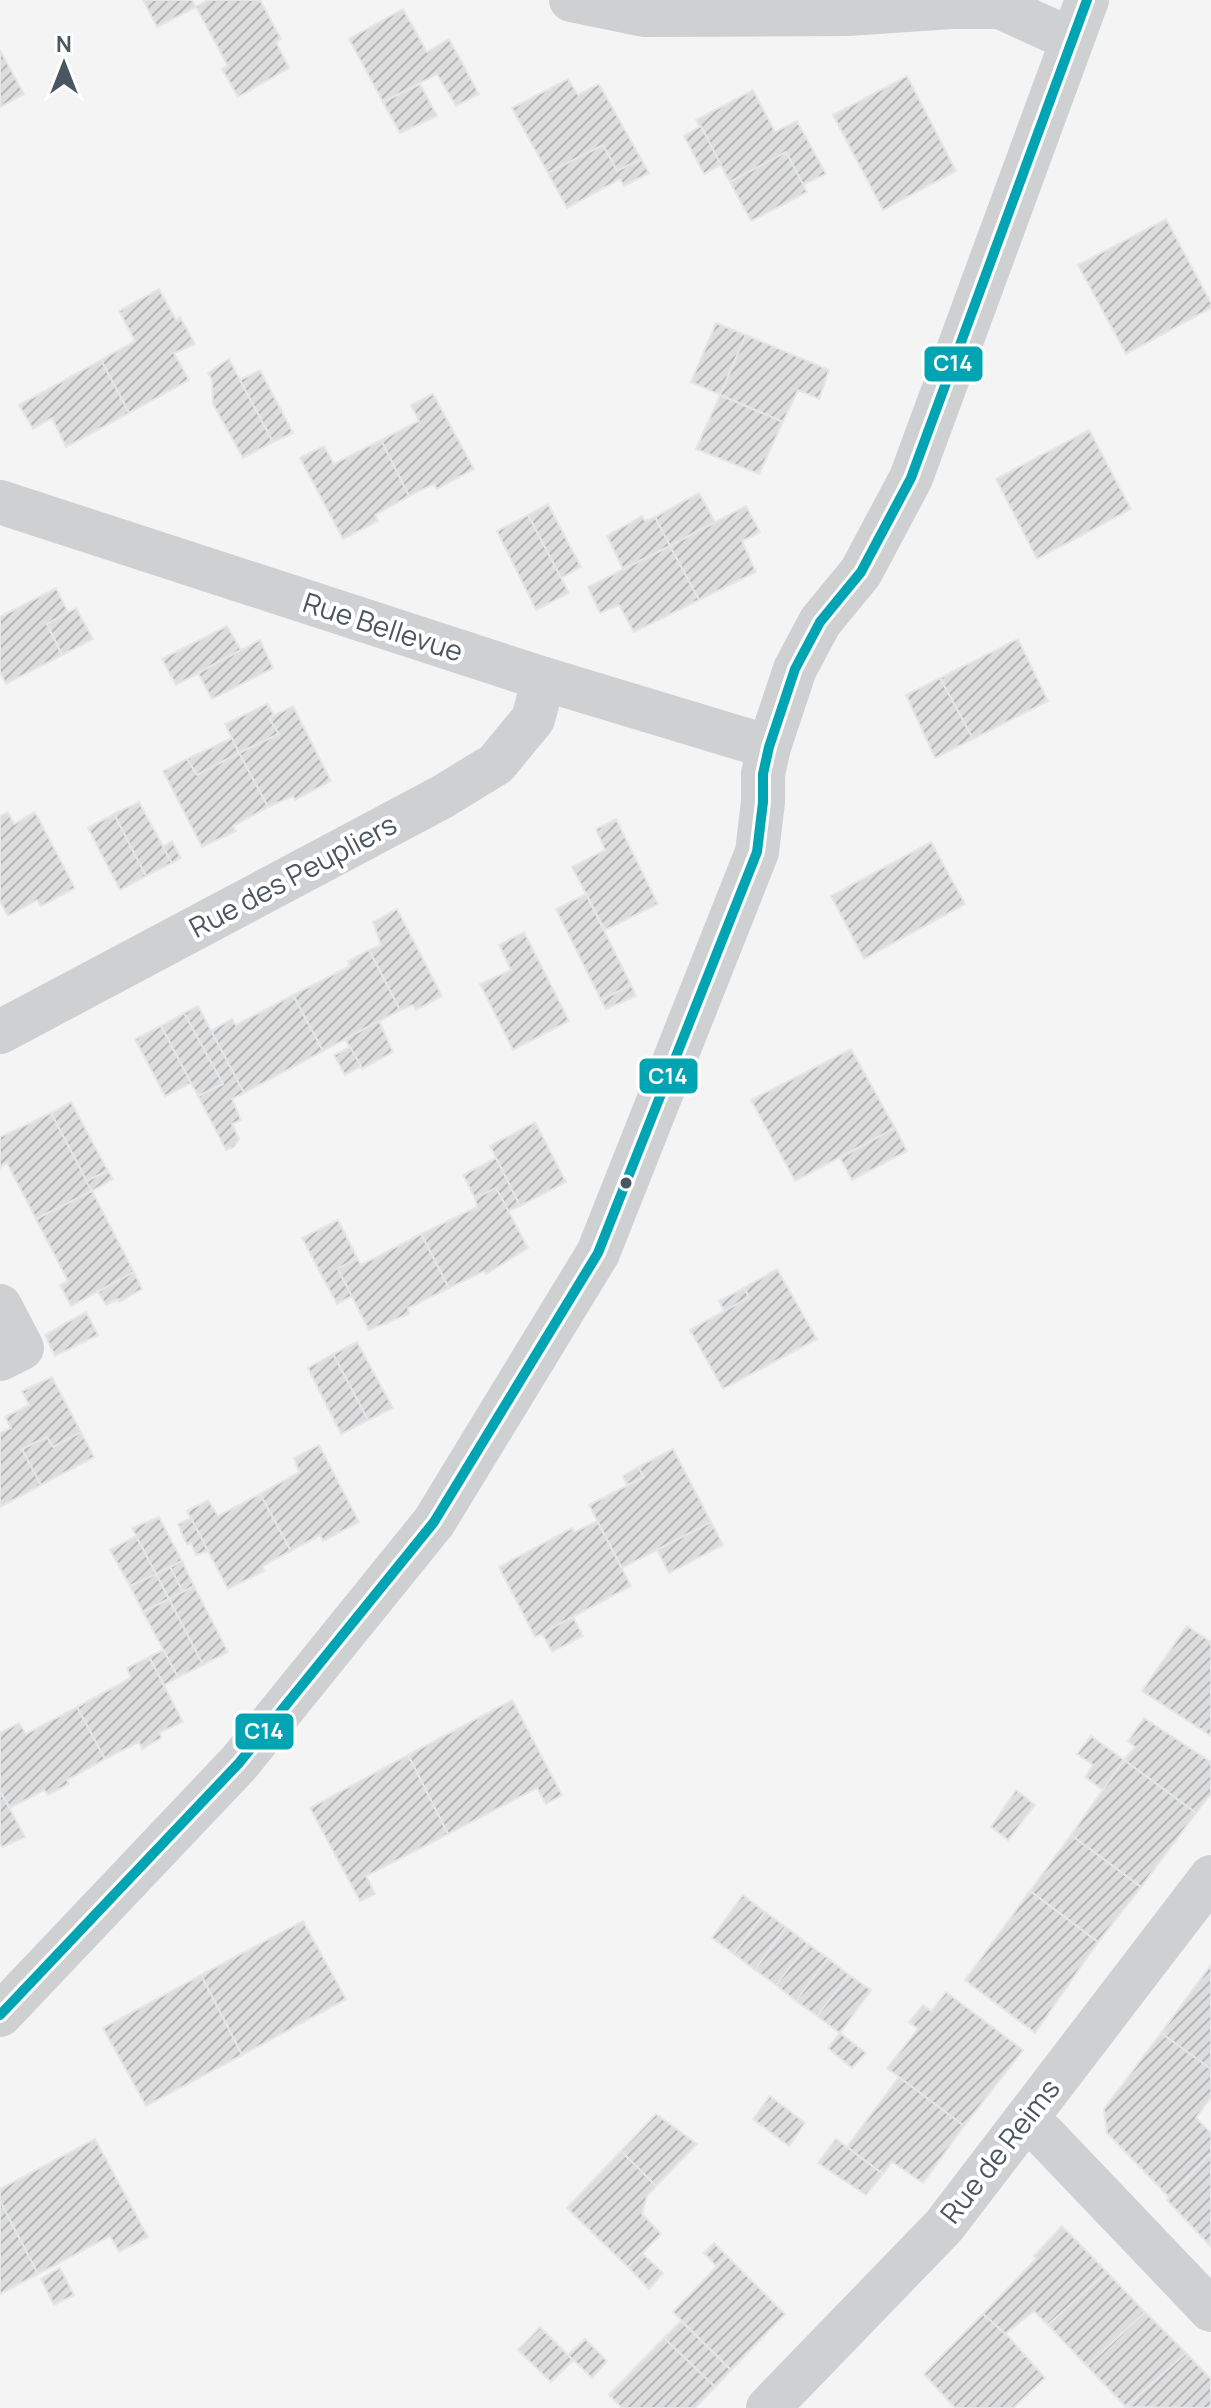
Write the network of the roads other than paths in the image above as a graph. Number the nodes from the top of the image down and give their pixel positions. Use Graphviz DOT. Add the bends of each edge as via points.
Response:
graph roads {
  1 [pos="571,0"];
  2 [pos="1087,0"];
  3 [pos="848,7"];
  4 [pos="1072,40"];
  5 [pos="0,502"];
  6 [pos="544,679"];
  7 [pos="769,747"];
  8 [pos="0,1032"];
  9 [pos="0,1306"];
  10 [pos="0,1359"];
  11 [pos="1211,1877"];
  12 [pos="0,2015"];
  13 [pos="1024,2122"];
  14 [pos="1211,2310"];
  15 [pos="768,2408"];
  1 -- 3 [label="street" via="644,15"];
  2 -- 4 [label="street"];
  3 -- 4 [label="street" via="1000,7"];
  4 -- 7 [label="street" via="911,478 861,572 820,622 801,657"];
  5 -- 6 [label="street, Rue Bellevue"];
  6 -- 7 [label="street, Rue Bellevue"];
  6 -- 8 [label="street, Rue des Peupliers" via="533,719 496,764"];
  7 -- 12 [label="street" via="757,852 598,1253 434,1522 239,1763"];
  9 -- 10 [label="street" via="22,1348"];
  11 -- 13 [label="street, Rue de Reims"];
  13 -- 14 [label="street" via="1044,2135"];
  13 -- 15 [label="street, Rue de Reims" via="944,2226"];
}
